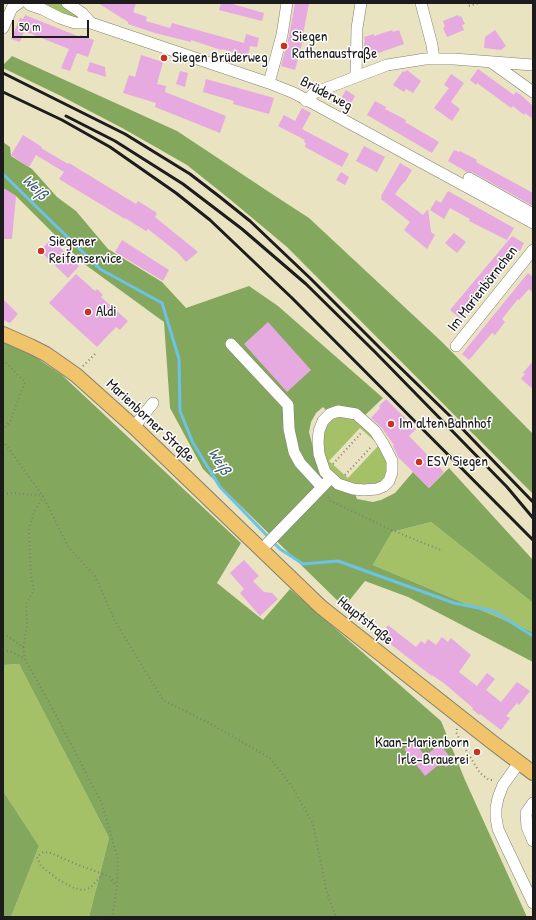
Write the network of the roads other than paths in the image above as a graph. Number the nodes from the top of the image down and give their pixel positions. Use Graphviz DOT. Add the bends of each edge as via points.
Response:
graph roads {
  1 [pos="20,3"];
  2 [pos="28,3"];
  3 [pos="53,3"];
  4 [pos="67,3"];
  5 [pos="287,3"];
  6 [pos="361,3"];
  7 [pos="421,3"];
  8 [pos="42,8"];
  9 [pos="90,23"];
  10 [pos="3,28"];
  11 [pos="434,59"];
  12 [pos="491,61"];
  13 [pos="533,64"];
  14 [pos="356,76"];
  15 [pos="269,83"];
  16 [pos="533,92"];
  17 [pos="306,101"];
  18 [pos="469,178"];
  19 [pos="533,214"];
  20 [pos="533,223"];
  21 [pos="533,250"];
  22 [pos="3,334"];
  23 [pos="232,344"];
  24 [pos="456,346"];
  25 [pos="153,403"];
  26 [pos="134,427"];
  27 [pos="330,478"];
  28 [pos="322,487"];
  29 [pos="264,547"];
  30 [pos="518,763"];
  31 [pos="533,773"];
  32 [pos="533,802"];
  33 [pos="533,841"];
  34 [pos="533,903"];
  1 -- 10 [label="street" via="12,8"];
  2 -- 8 [label="street, Brüderweg" via="36,8"];
  3 -- 8 [label="street"];
  4 -- 9 [label="street, Brüderweg" via="82,13"];
  5 -- 15 [label="street" via="282,35"];
  6 -- 14 [label="street" via="357,28"];
  7 -- 11 [label="street"];
  8 -- 9 [label="street, Brüderweg" via="75,23"];
  9 -- 15 [label="street, Brüderweg"];
  11 -- 12 [label="street"];
  11 -- 14 [label="street" via="387,65"];
  12 -- 13 [label="street"];
  12 -- 16 [label="street"];
  14 -- 17 [label="street" via="314,93"];
  15 -- 17 [label="street, Brüderweg"];
  17 -- 20 [label="street, Brüderweg"];
  18 -- 19 [label="street"];
  21 -- 24 [label="street, Im Marienbörnchen"];
  22 -- 26 [label="main road, Marienborner Straße" via="46,354 76,375"];
  23 -- 28 [label="street" via="288,405 289,429 294,452 300,463"];
  25 -- 26 [label="street"];
  26 -- 29 [label="main road, Marienborner Straße"];
  27 -- 27 [label="street" via="338,484 364,490 377,489 389,481 392,461 380,438 356,414 338,411 330,414 319,431 319,454 323,468"];
  27 -- 28 [label="street"];
  28 -- 29 [label="street"];
  29 -- 30 [label="main road, Hauptstraße" via="296,584 346,628"];
  30 -- 31 [label="main road, Hauptstraße"];
  30 -- 34 [label="street" via="503,785 498,798 496,818 498,829"];
  32 -- 33 [label="street" via="526,814 527,827"];
}
